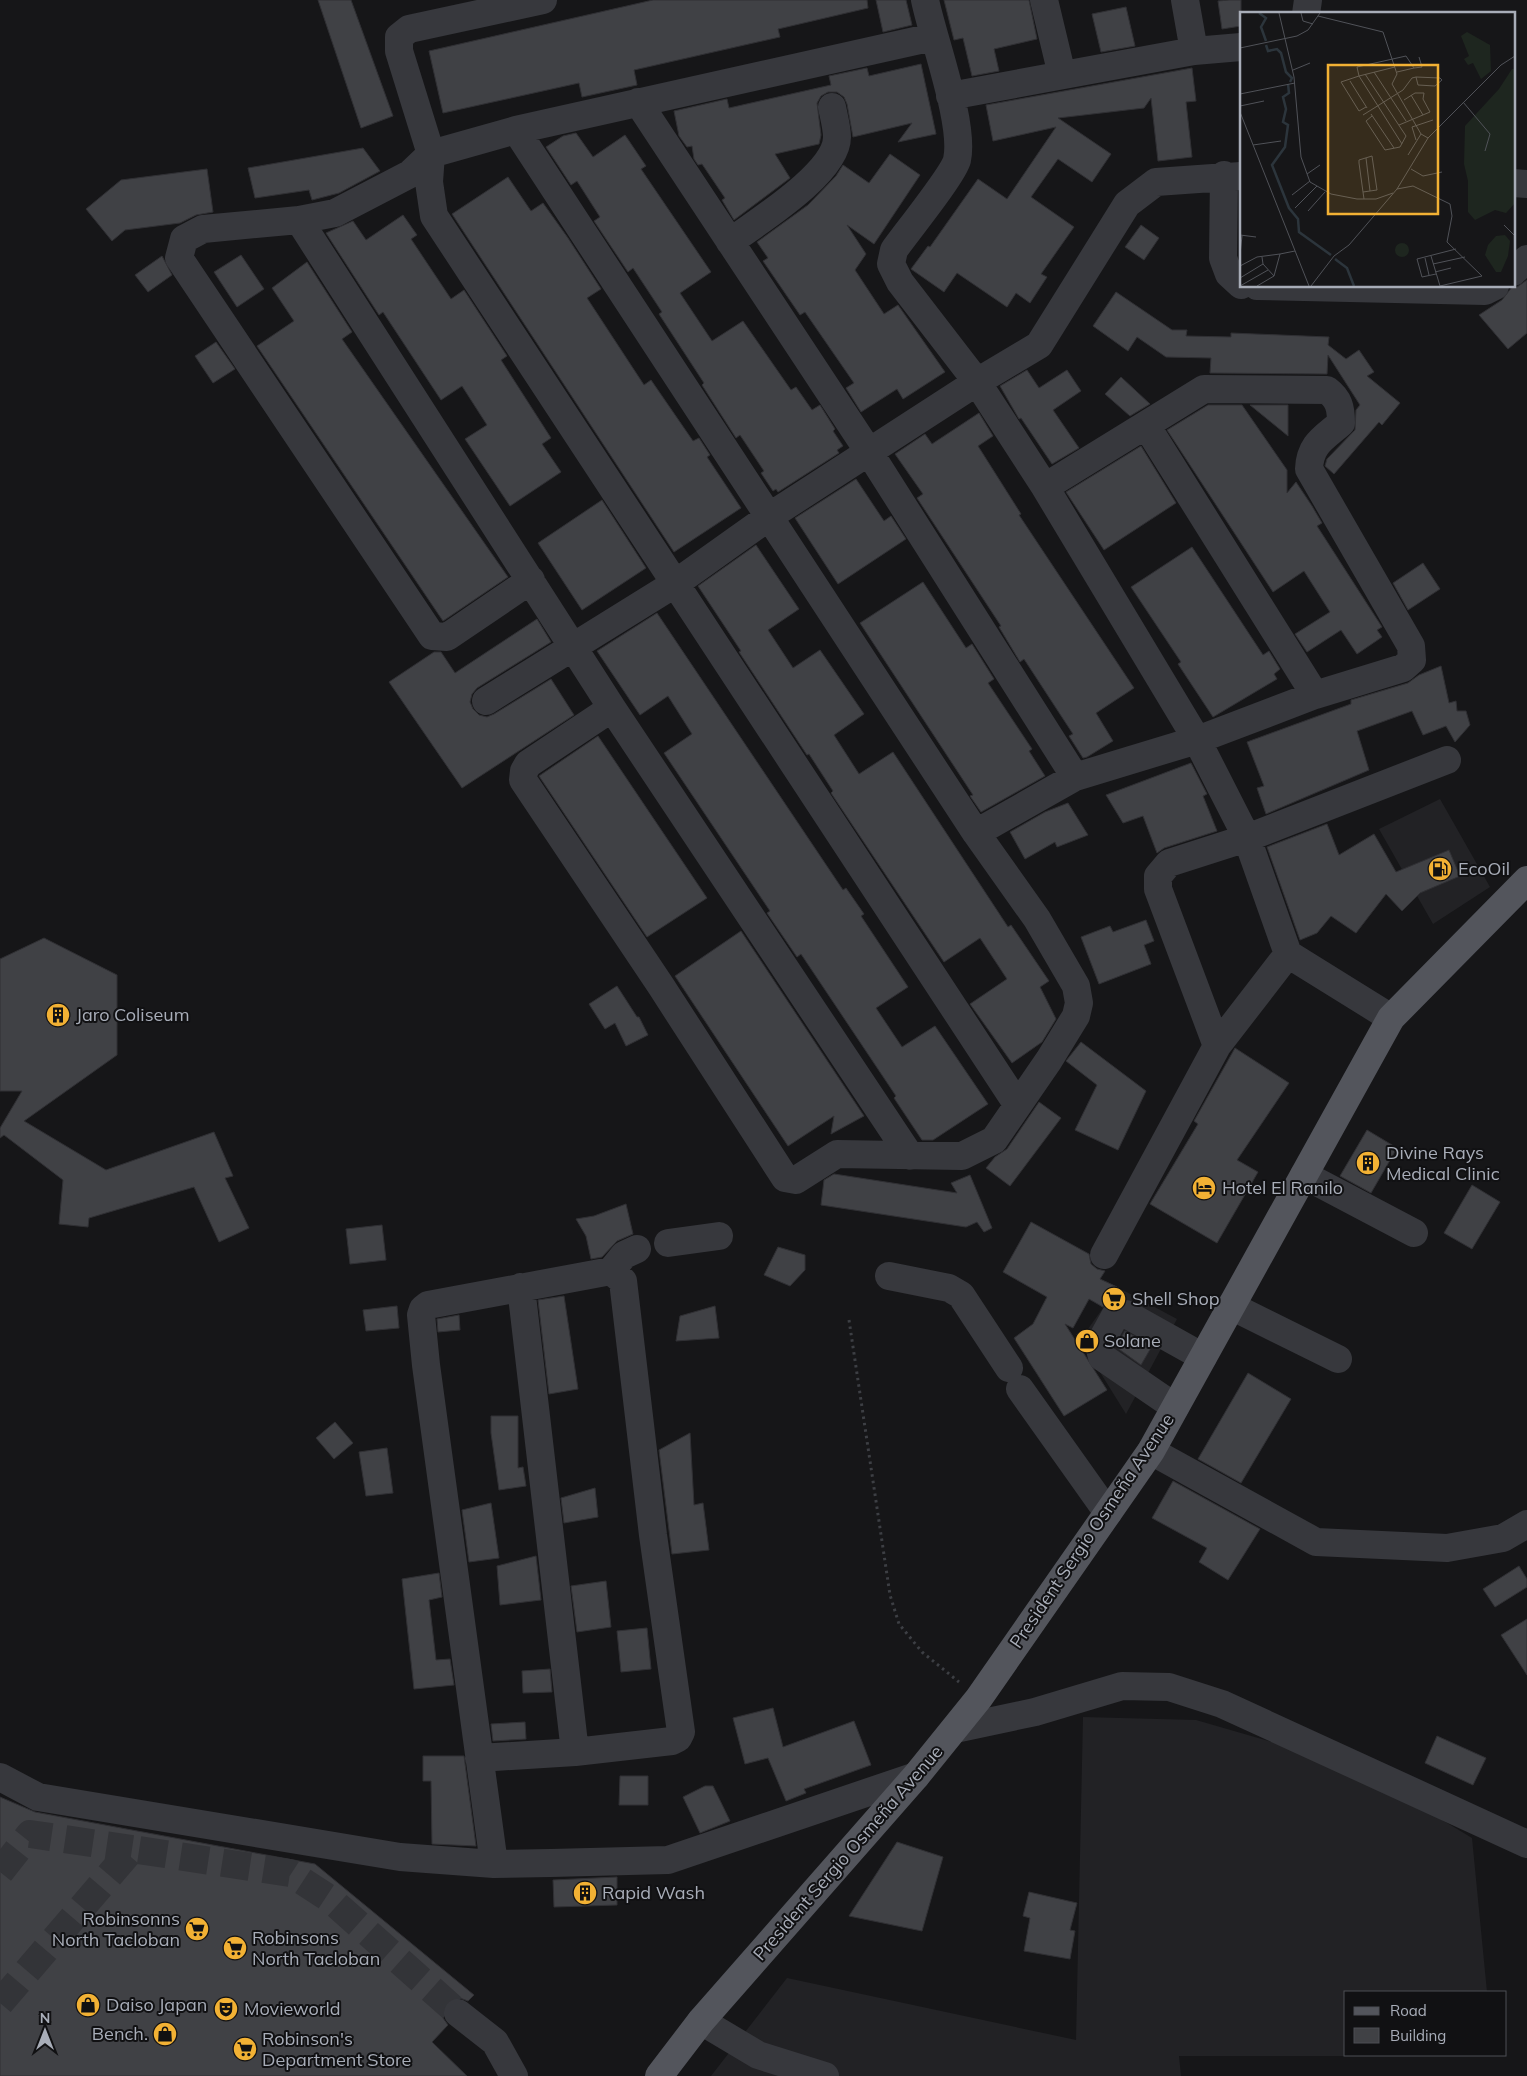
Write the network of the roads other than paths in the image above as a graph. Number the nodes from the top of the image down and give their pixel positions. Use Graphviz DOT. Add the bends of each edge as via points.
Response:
graph roads {
  1 [pos="543,0"];
  2 [pos="924,0"];
  3 [pos="1044,0"];
  4 [pos="1185,0"];
  5 [pos="933,37"];
  6 [pos="1240,47"];
  7 [pos="1194,51"];
  8 [pos="1062,75"];
  9 [pos="950,96"];
  10 [pos="638,102"];
  11 [pos="832,107"];
  12 [pos="516,130"];
  13 [pos="431,154"];
  14 [pos="1232,176"];
  15 [pos="1514,184"];
  16 [pos="1527,184"];
  17 [pos="299,220"];
  18 [pos="730,242"];
  19 [pos="1527,259"];
  20 [pos="1514,271"];
  21 [pos="1240,283"];
  22 [pos="1349,288"];
  23 [pos="1491,288"];
  24 [pos="977,382"];
  25 [pos="1146,425"];
  26 [pos="869,452"];
  27 [pos="1044,487"];
  28 [pos="770,516"];
  29 [pos="531,580"];
  30 [pos="676,583"];
  31 [pos="573,644"];
  32 [pos="1315,695"];
  33 [pos="486,701"];
  34 [pos="612,708"];
  35 [pos="1197,740"];
  36 [pos="1447,760"];
  37 [pos="1074,777"];
  38 [pos="976,833"];
  39 [pos="1247,838"];
  40 [pos="1527,880"];
  41 [pos="1288,954"];
  42 [pos="1391,1018"];
  43 [pos="1217,1046"];
  44 [pos="1017,1104"];
  45 [pos="910,1156"];
  46 [pos="1304,1175"];
  47 [pos="1414,1233"];
  48 [pos="719,1236"];
  49 [pos="668,1244"];
  50 [pos="637,1249"];
  51 [pos="1104,1255"];
  52 [pos="611,1271"];
  53 [pos="889,1276"];
  54 [pos="521,1287"];
  55 [pos="1231,1306"];
  56 [pos="1203,1356"];
  57 [pos="1338,1359"];
  58 [pos="1175,1407"];
  59 [pos="1151,1451"];
  60 [pos="1108,1514"];
  61 [pos="1527,1524"];
  62 [pos="955,1729"];
  63 [pos="575,1752"];
  64 [pos="479,1758"];
  65 [pos="916,1776"];
  66 [pos="0,1777"];
  67 [pos="1527,1844"];
  68 [pos="494,1864"];
  69 [pos="458,2013"];
  70 [pos="701,2021"];
  71 [pos="757,2066"];
  72 [pos="514,2076"];
  73 [pos="659,2076"];
  74 [pos="825,2076"];
  1 -- 13 [label="street" via="410,29 399,38"];
  2 -- 5 [label="street"];
  3 -- 8 [label="street"];
  4 -- 7 [label="street"];
  5 -- 9 [label="street"];
  5 -- 10 [label="street"];
  6 -- 7 [label="street"];
  7 -- 8 [label="street"];
  8 -- 9 [label="street"];
  9 -- 24 [label="street" via="958,135 957,161 894,250 891,264 900,282"];
  10 -- 12 [label="street"];
  10 -- 18 [label="street"];
  11 -- 18 [label="street" via="837,137 822,168 805,187"];
  12 -- 13 [label="street"];
  12 -- 28 [label="street"];
  13 -- 17 [label="street" via="410,174 335,213"];
  13 -- 30 [label="street" via="434,216"];
  14 -- 21 [label="street" via="1223,258 1229,274"];
  14 -- 24 [label="street" via="1156,182 1127,204 1039,344"];
  15 -- 16 [label="street"];
  17 -- 29 [label="street"];
  17 -- 29 [label="street" via="203,229 184,239 179,258 432,636 447,637"];
  18 -- 26 [label="street"];
  19 -- 20 [label="street"];
  22 -- 23 [label="street" via="1485,291"];
  24 -- 26 [label="street"];
  24 -- 27 [label="street"];
  25 -- 27 [label="street"];
  25 -- 32 [label="street"];
  25 -- 32 [label="street" via="1204,389 1327,390 1336,396 1341,408 1341,423 1314,446 1309,469 1411,646 1412,660 1403,668"];
  26 -- 28 [label="street"];
  26 -- 37 [label="street"];
  27 -- 35 [label="street"];
  28 -- 30 [label="street"];
  28 -- 38 [label="street"];
  29 -- 31 [label="street"];
  30 -- 31 [label="street"];
  30 -- 44 [label="street"];
  31 -- 33 [label="street"];
  31 -- 34 [label="street"];
  32 -- 35 [label="street"];
  34 -- 45 [label="street"];
  34 -- 45 [label="street" via="528,764 523,780 785,1178 796,1180 837,1154"];
  35 -- 37 [label="street"];
  35 -- 39 [label="street"];
  36 -- 39 [label="street"];
  37 -- 38 [label="street"];
  38 -- 44 [label="street" via="1042,927 1076,986 1079,1003 1076,1016 1049,1060"];
  39 -- 41 [label="street"];
  39 -- 43 [label="street" via="1169,863 1158,876 1158,889"];
  40 -- 42 [label="main road, President Sergio Osmeña Avenue"];
  41 -- 42 [label="street"];
  41 -- 43 [label="street"];
  42 -- 46 [label="main road, President Sergio Osmeña Avenue"];
  43 -- 51 [label="street"];
  44 -- 45 [label="street" via="994,1140 962,1156"];
  46 -- 47 [label="street"];
  46 -- 55 [label="main road, President Sergio Osmeña Avenue"];
  48 -- 49 [label="street"];
  50 -- 52 [label="street" via="624,1255"];
  52 -- 54 [label="street"];
  52 -- 63 [label="street" via="623,1281 653,1535 681,1732 672,1741"];
  53 -- 60 [label="street" via="949,1288 961,1295"];
  54 -- 63 [label="street"];
  54 -- 64 [label="street" via="428,1305 421,1315"];
  55 -- 56 [label="main road, President Sergio Osmeña Avenue"];
  55 -- 57 [label="street"];
  56 -- 58 [label="main road, President Sergio Osmeña Avenue"];
  56 -- 58 [label="street" via="1126,1314 1115,1316 1099,1345 1102,1356"];
  58 -- 59 [label="main road, President Sergio Osmeña Avenue"];
  59 -- 60 [label="main road, President Sergio Osmeña Avenue"];
  59 -- 61 [label="street" via="1316,1542 1447,1548 1503,1538"];
  60 -- 62 [label="main road, President Sergio Osmeña Avenue"];
  62 -- 65 [label="main road, President Sergio Osmeña Avenue"];
  62 -- 67 [label="street" via="1035,1712 1122,1686 1170,1687 1222,1704"];
  63 -- 64 [label="street"];
  64 -- 68 [label="street"];
  65 -- 68 [label="street" via="668,1860"];
  65 -- 70 [label="main road, President Sergio Osmeña Avenue"];
  66 -- 68 [label="street" via="38,1796 400,1857"];
  69 -- 72 [label="street" via="495,2042"];
  70 -- 71 [label="street"];
  70 -- 73 [label="main road, President Sergio Osmeña Avenue"];
  71 -- 74 [label="street"];
}
